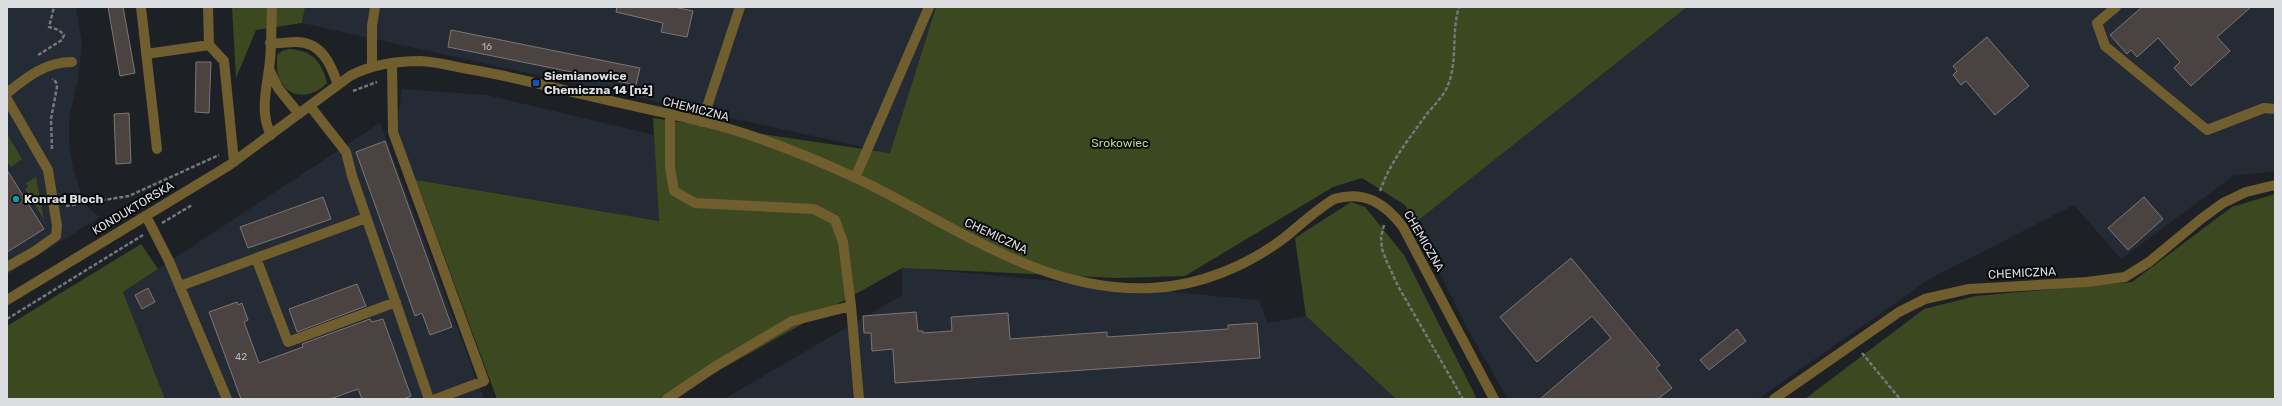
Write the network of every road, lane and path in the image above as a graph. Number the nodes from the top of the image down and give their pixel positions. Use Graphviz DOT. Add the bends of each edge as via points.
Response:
graph roads {
  1 [pos="142,7"];
  2 [pos="208,7"];
  3 [pos="272,7"];
  4 [pos="375,7"];
  5 [pos="740,7"];
  6 [pos="929,7"];
  7 [pos="1459,7"];
  8 [pos="2116,7"];
  9 [pos="270,43"];
  10 [pos="210,44"];
  11 [pos="146,54"];
  12 [pos="72,62"];
  13 [pos="392,63"];
  14 [pos="372,66"];
  15 [pos="269,69"];
  16 [pos="338,85"];
  17 [pos="7,94"];
  18 [pos="7,98"];
  19 [pos="310,106"];
  20 [pos="2275,109"];
  21 [pos="299,114"];
  22 [pos="670,115"];
  23 [pos="702,122"];
  24 [pos="271,135"];
  25 [pos="157,149"];
  26 [pos="232,149"];
  27 [pos="234,162"];
  28 [pos="855,178"];
  29 [pos="2275,185"];
  30 [pos="1377,201"];
  31 [pos="62,207"];
  32 [pos="1394,214"];
  33 [pos="146,216"];
  34 [pos="366,218"];
  35 [pos="256,258"];
  36 [pos="7,267"];
  37 [pos="180,286"];
  38 [pos="7,300"];
  39 [pos="396,302"];
  40 [pos="851,306"];
  41 [pos="1854,343"];
  42 [pos="227,399"];
  43 [pos="429,399"];
  44 [pos="436,399"];
  45 [pos="666,399"];
  46 [pos="859,399"];
  47 [pos="1463,399"];
  48 [pos="1494,399"];
  49 [pos="1774,399"];
  50 [pos="1900,399"];
  1 -- 11 [label="street"];
  2 -- 10 [label="street"];
  3 -- 9 [label="street"];
  4 -- 14 [label="street" via="372,26"];
  5 -- 23 [label="street"];
  6 -- 28 [label="street"];
  7 -- 30 [label="path" via="1454,30 1453,68 1447,87 1386,174"];
  8 -- 20 [label="street" via="2097,23 2105,46 2206,130 2264,108"];
  9 -- 15 [label="street"];
  9 -- 16 [label="street" via="296,42 320,51 330,64"];
  10 -- 11 [label="street"];
  10 -- 26 [label="street" via="224,61"];
  11 -- 25 [label="street"];
  12 -- 17 [label="street" via="44,66"];
  13 -- 14 [label="street, CHEMICZNA"];
  13 -- 22 [label="street, CHEMICZNA" via="432,62"];
  13 -- 44 [label="street" via="393,132 484,381"];
  14 -- 16 [label="street, KONDUKTORSKA"];
  15 -- 21 [label="street" via="278,88"];
  15 -- 24 [label="street" via="265,84 265,116"];
  16 -- 19 [label="street, KONDUKTORSKA"];
  18 -- 36 [label="street" via="48,170 57,226 56,236"];
  19 -- 21 [label="street, KONDUKTORSKA"];
  19 -- 34 [label="street" via="346,152"];
  21 -- 24 [label="street, KONDUKTORSKA"];
  22 -- 23 [label="street, CHEMICZNA"];
  22 -- 40 [label="street" via="670,167 674,191 695,203 814,209 835,220 843,242"];
  23 -- 28 [label="street, CHEMICZNA" via="790,150"];
  24 -- 27 [label="street, KONDUKTORSKA"];
  26 -- 27 [label="street"];
  26 -- 31 [label="path" via="129,196"];
  27 -- 33 [label="street, KONDUKTORSKA"];
  28 -- 30 [label="street, CHEMICZNA" via="1008,257 1076,281 1118,288 1153,288 1187,284 1220,273 1256,257 1334,199 1356,196"];
  29 -- 41 [label="street, CHEMICZNA" via="2246,192 2223,203 2149,262 2125,277 1969,289 1948,293 1925,299 1899,312"];
  30 -- 32 [label="street, CHEMICZNA"];
  32 -- 47 [label="path" via="1384,223 1382,249 1398,286"];
  32 -- 48 [label="street, CHEMICZNA" via="1403,226"];
  33 -- 37 [label="street"];
  33 -- 38 [label="street, KONDUKTORSKA"];
  34 -- 35 [label="street"];
  34 -- 39 [label="street"];
  35 -- 37 [label="street"];
  35 -- 39 [label="street" via="288,342"];
  37 -- 42 [label="street"];
  39 -- 43 [label="street"];
  40 -- 45 [label="street" via="792,321"];
  40 -- 46 [label="street"];
  41 -- 49 [label="street, CHEMICZNA"];
  41 -- 50 [label="path"];
}
